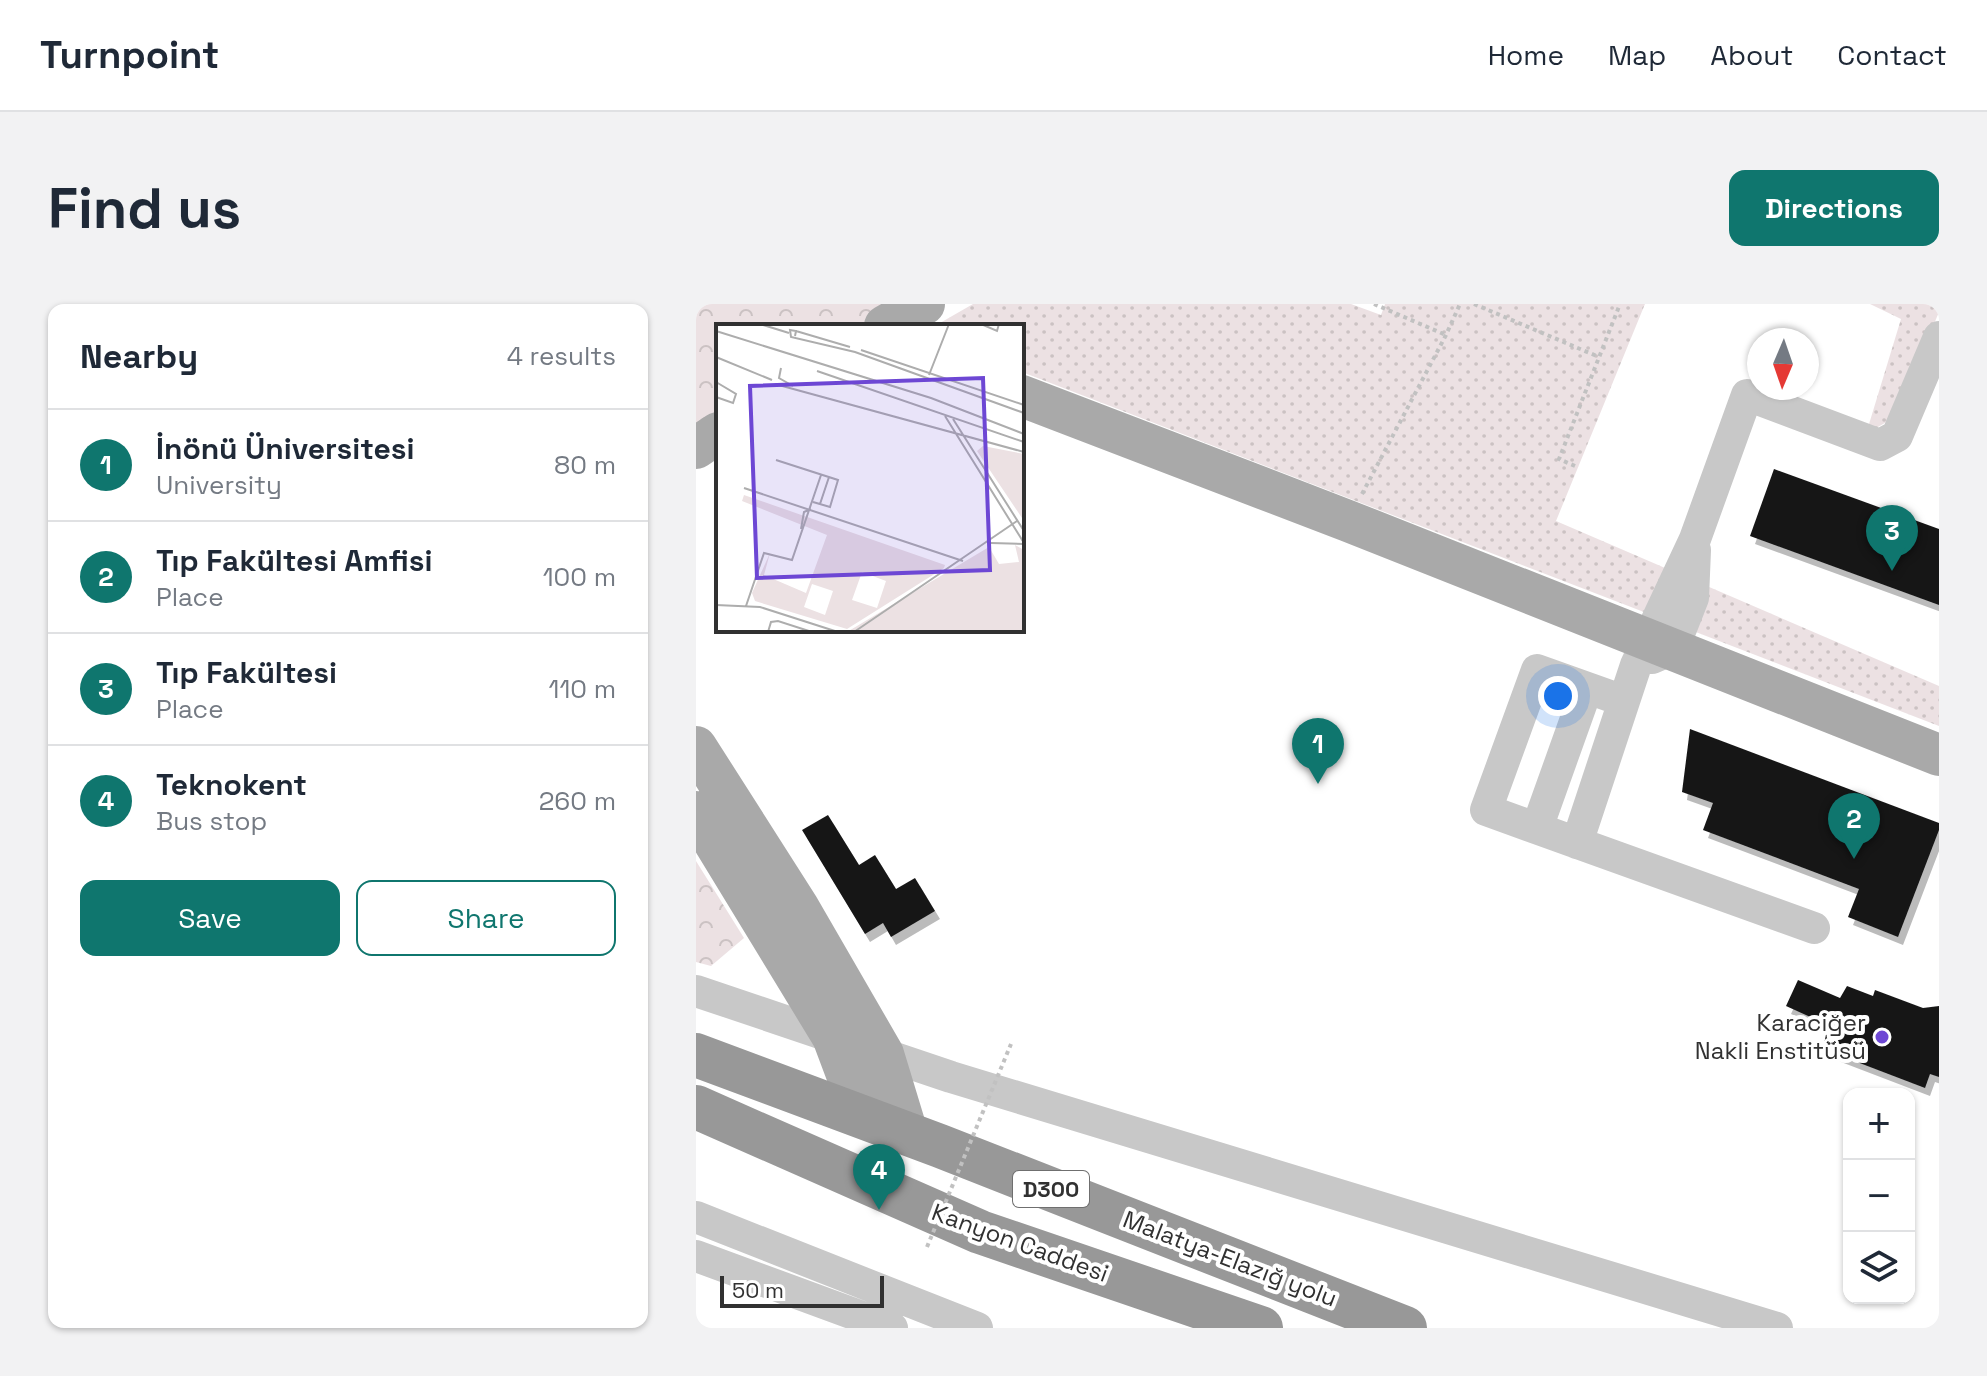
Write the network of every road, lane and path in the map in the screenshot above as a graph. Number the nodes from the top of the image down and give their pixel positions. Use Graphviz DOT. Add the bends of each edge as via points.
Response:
graph roads {
  1 [pos="924,304"];
  2 [pos="1374,304"];
  3 [pos="1460,304"];
  4 [pos="1474,304"];
  5 [pos="1620,304"];
  6 [pos="889,324"];
  7 [pos="1446,335"];
  8 [pos="1939,337"];
  9 [pos="1599,357"];
  10 [pos="1024,397"];
  11 [pos="1024,427"];
  12 [pos="1575,466"];
  13 [pos="1348,521"];
  14 [pos="1645,663"];
  15 [pos="1587,688"];
  16 [pos="696,747"];
  17 [pos="1939,755"];
  18 [pos="1939,783"];
  19 [pos="696,812"];
  20 [pos="1537,828"];
  21 [pos="1577,843"];
  22 [pos="1814,928"];
  23 [pos="696,991"];
  24 [pos="833,1037"];
  25 [pos="1011,1044"];
  26 [pos="883,1054"];
  27 [pos="696,1055"];
  28 [pos="696,1107"];
  29 [pos="863,1117"];
  30 [pos="907,1133"];
  31 [pos="696,1217"];
  32 [pos="927,1247"];
  33 [pos="696,1256"];
  34 [pos="1657,1292"];
  35 [pos="892,1328"];
  36 [pos="977,1328"];
  37 [pos="1261,1328"];
  38 [pos="1405,1328"];
  39 [pos="1721,1328"];
  40 [pos="1777,1328"];
  1 -- 6 [label="main road"];
  2 -- 7 [label="path"];
  3 -- 7 [label="path"];
  4 -- 9 [label="path"];
  5 -- 9 [label="path"];
  7 -- 13 [label="path"];
  8 -- 14 [label="street" via="1897,436 1880,445 1747,395 1695,539 1693,598"];
  9 -- 12 [label="path" via="1559,459"];
  10 -- 13 [label="main road"];
  11 -- 14 [label="main road"];
  13 -- 14 [label="main road"];
  14 -- 15 [label="street"];
  14 -- 17 [label="main road"];
  14 -- 18 [label="main road"];
  14 -- 21 [label="street"];
  15 -- 20 [label="street"];
  15 -- 20 [label="street" via="1537,670 1486,810"];
  16 -- 26 [label="main road"];
  19 -- 24 [label="main road"];
  20 -- 21 [label="street"];
  21 -- 22 [label="street"];
  23 -- 24 [label="street"];
  24 -- 26 [label="street"];
  24 -- 29 [label="main road"];
  25 -- 32 [label="path, bridge"];
  26 -- 30 [label="main road"];
  26 -- 34 [label="street"];
  27 -- 29 [label="highway, Malatya-Elazığ yolu / D300"];
  28 -- 37 [label="highway, Kanyon Caddesi / D300" via="980,1232"];
  29 -- 30 [label="highway, Malatya-Elazığ yolu / D300"];
  30 -- 38 [label="highway, Malatya-Elazığ yolu / D300"];
  31 -- 36 [label="street"];
  33 -- 35 [label="street"];
  34 -- 39 [label="street"];
  34 -- 40 [label="street"];
}
